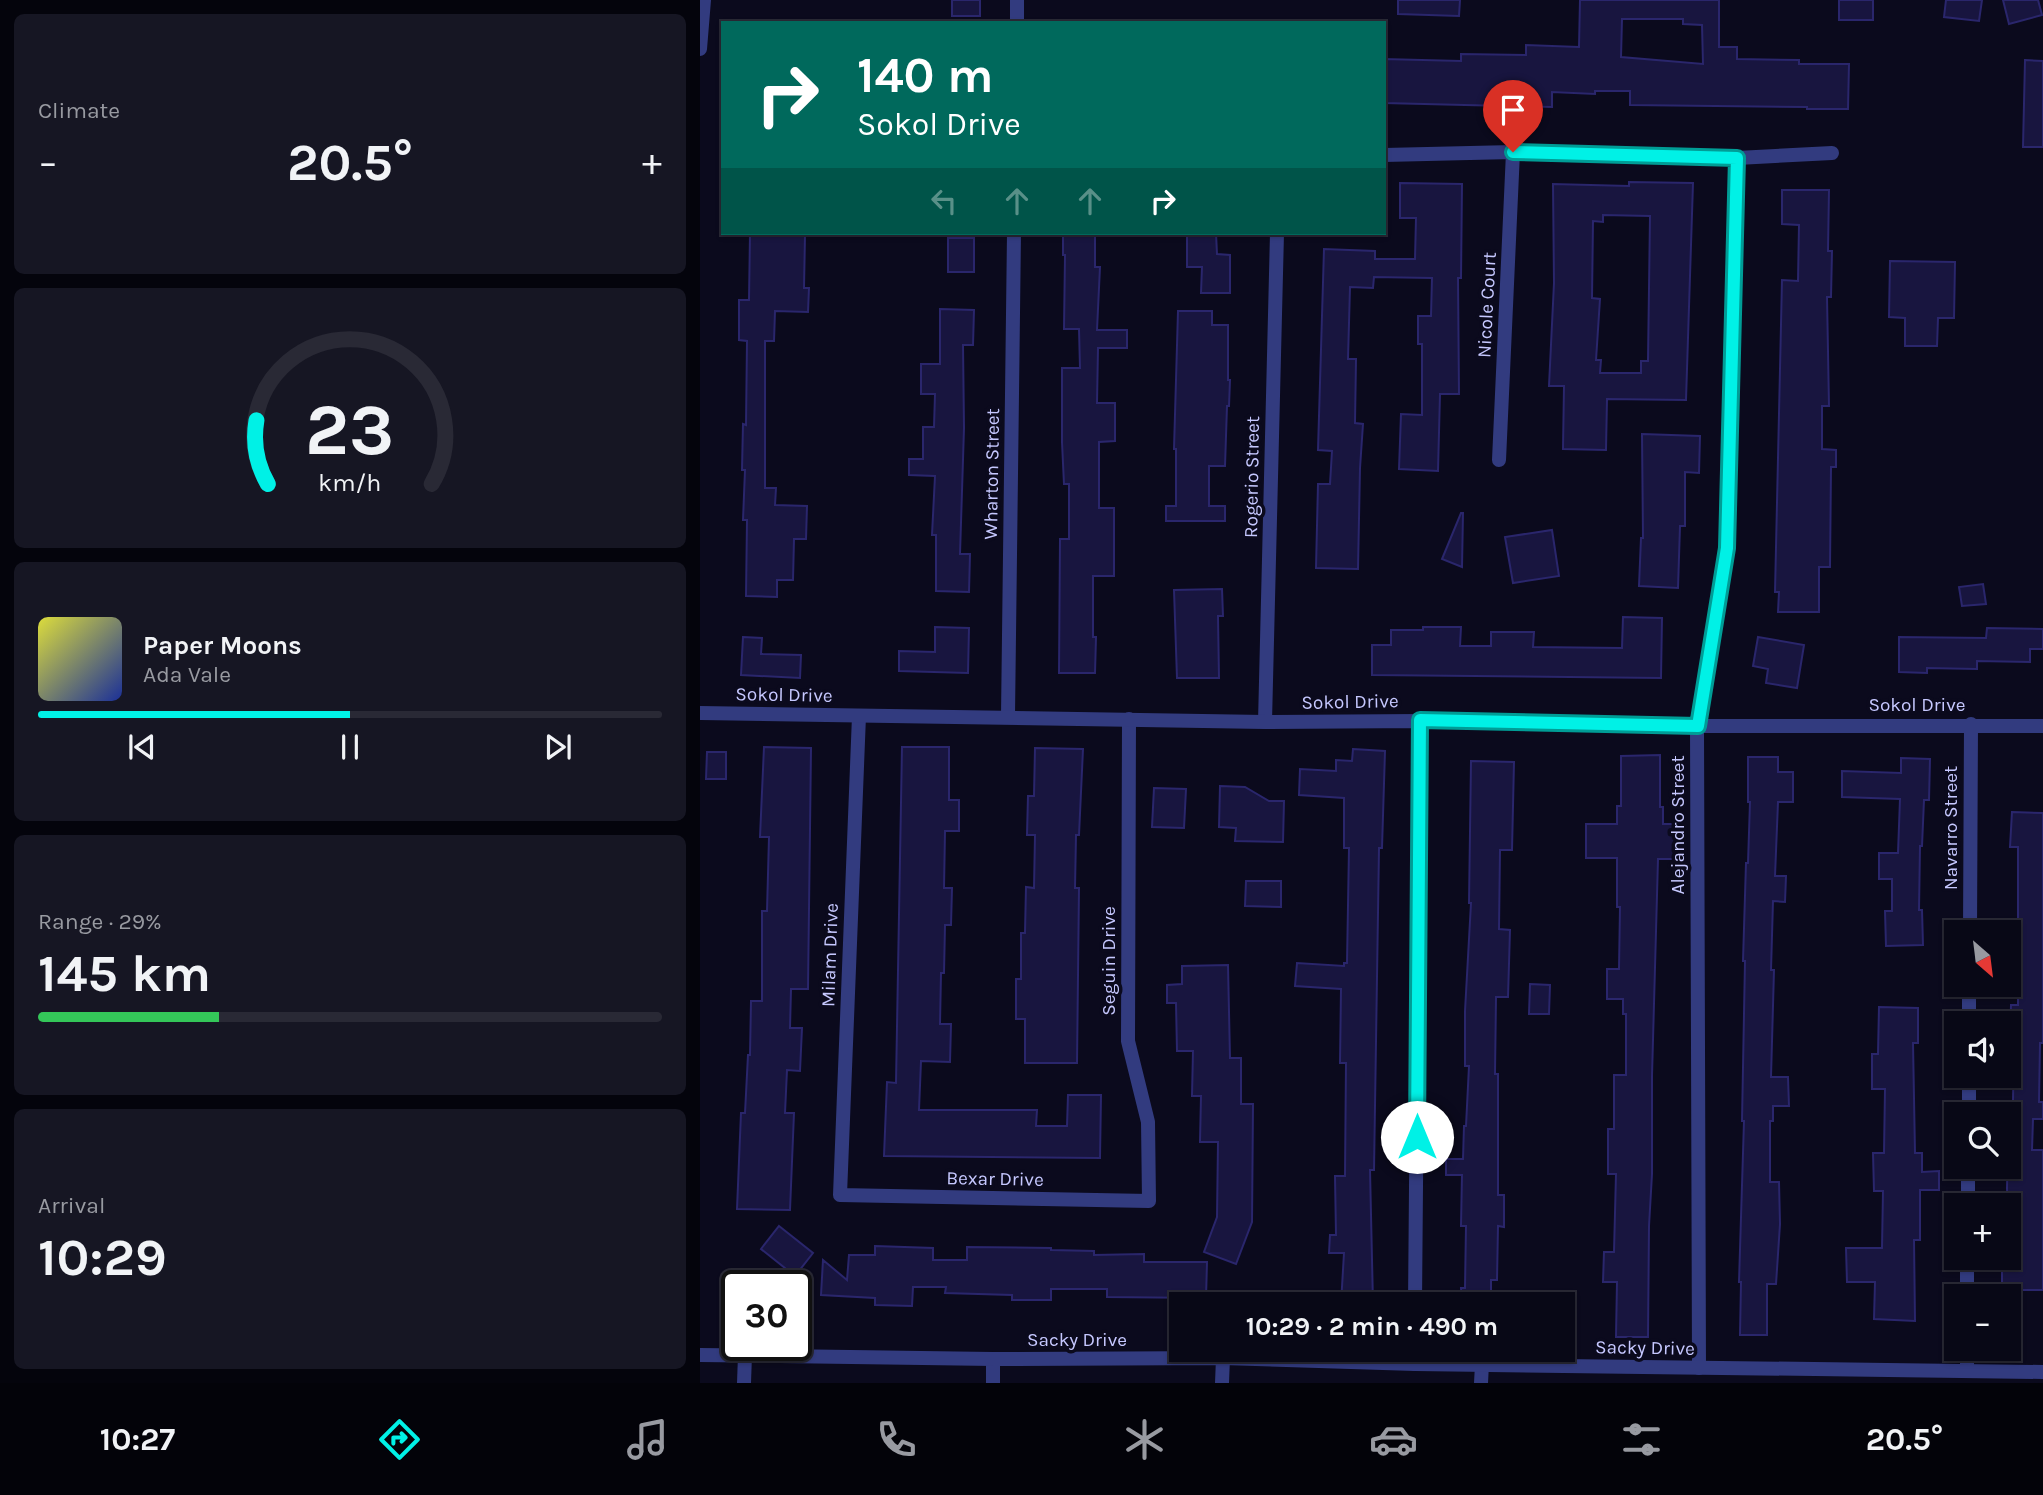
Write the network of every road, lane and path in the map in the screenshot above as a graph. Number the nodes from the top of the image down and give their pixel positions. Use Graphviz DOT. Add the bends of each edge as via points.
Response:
graph roads {
  1 [pos="704,0"];
  2 [pos="1017,0"];
  3 [pos="1017,21"];
  4 [pos="700,49"];
  5 [pos="1513,152"];
  6 [pos="1832,153"];
  7 [pos="1386,155"];
  8 [pos="1737,158"];
  9 [pos="1014,235"];
  10 [pos="1277,235"];
  11 [pos="1499,460"];
  12 [pos="700,713"];
  13 [pos="859,716"];
  14 [pos="1008,716"];
  15 [pos="1129,719"];
  16 [pos="1420,720"];
  17 [pos="1265,722"];
  18 [pos="1971,724"];
  19 [pos="1698,726"];
  20 [pos="2043,726"];
  21 [pos="1970,920"];
  22 [pos="840,1195"];
  23 [pos="1149,1202"];
  24 [pos="1415,1292"];
  25 [pos="700,1355"];
  26 [pos="721,1355"];
  27 [pos="812,1356"];
  28 [pos="1169,1358"];
  29 [pos="993,1359"];
  30 [pos="745,1361"];
  31 [pos="1967,1361"];
  32 [pos="1223,1362"];
  33 [pos="1463,1362"];
  34 [pos="1482,1364"];
  35 [pos="1699,1368"];
  36 [pos="1967,1371"];
  37 [pos="2043,1371"];
  38 [pos="744,1383"];
  39 [pos="993,1383"];
  40 [pos="1222,1383"];
  41 [pos="1481,1383"];
  1 -- 4 [label="street"];
  2 -- 3 [label="street"];
  5 -- 7 [label="street"];
  5 -- 8 [label="street"];
  5 -- 11 [label="street, Nicole Court"];
  6 -- 8 [label="street"];
  8 -- 19 [label="street, Alejandro Street" via="1727,548"];
  9 -- 14 [label="street, Wharton Street"];
  10 -- 17 [label="street, Rogerio Street"];
  12 -- 13 [label="street, Sokol Drive"];
  13 -- 14 [label="street, Sokol Drive"];
  13 -- 22 [label="street, Milam Drive"];
  14 -- 15 [label="street, Sokol Drive"];
  15 -- 17 [label="street, Sokol Drive"];
  15 -- 23 [label="street, Seguin Drive" via="1128,1041 1148,1122"];
  16 -- 17 [label="street, Sokol Drive"];
  16 -- 19 [label="street, Sokol Drive"];
  16 -- 24 [label="street"];
  18 -- 19 [label="street, Sokol Drive"];
  18 -- 20 [label="street, Sokol Drive"];
  18 -- 21 [label="street, Navarro Street"];
  19 -- 35 [label="street, Alejandro Street"];
  22 -- 23 [label="street, Bexar Drive"];
  25 -- 26 [label="street, Sacky Drive"];
  27 -- 29 [label="street, Sacky Drive"];
  28 -- 29 [label="street, Sacky Drive"];
  29 -- 39 [label="street"];
  30 -- 38 [label="street"];
  31 -- 36 [label="street"];
  32 -- 40 [label="street"];
  33 -- 34 [label="street, Sacky Drive"];
  34 -- 35 [label="street, Sacky Drive"];
  34 -- 41 [label="street"];
  35 -- 36 [label="street, Sacky Drive"];
  36 -- 37 [label="street, Sacky Drive"];
}
